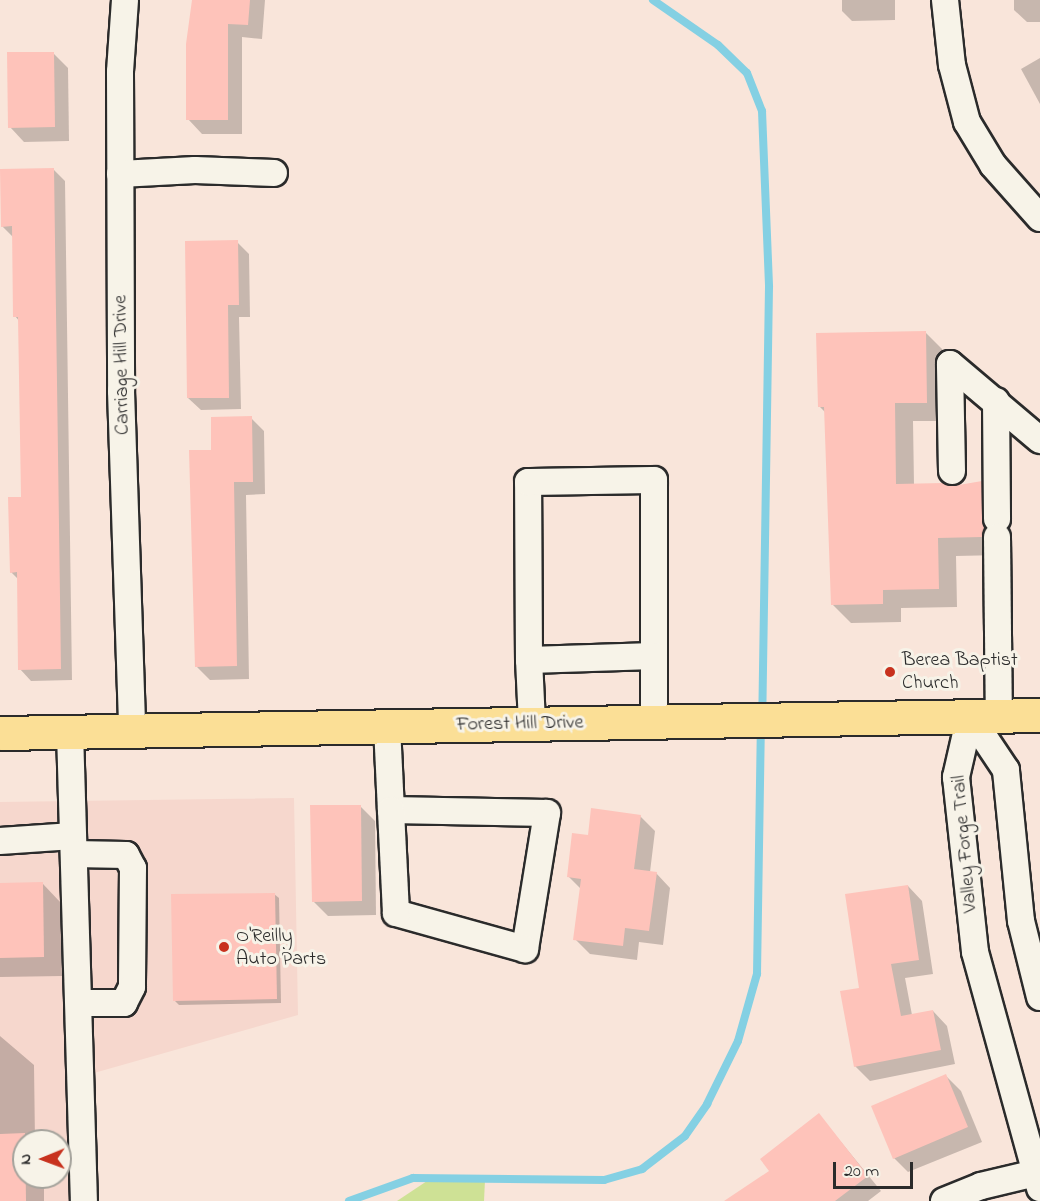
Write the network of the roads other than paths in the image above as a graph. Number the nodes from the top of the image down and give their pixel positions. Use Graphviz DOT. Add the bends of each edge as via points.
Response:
graph roads {
  1 [pos="124,0"];
  2 [pos="945,0"];
  3 [pos="274,173"];
  4 [pos="120,174"];
  5 [pos="1040,218"];
  6 [pos="996,401"];
  7 [pos="1040,440"];
  8 [pos="952,471"];
  9 [pos="654,656"];
  10 [pos="529,660"];
  11 [pos="1040,715"];
  12 [pos="984,716"];
  13 [pos="654,721"];
  14 [pos="532,723"];
  15 [pos="387,726"];
  16 [pos="132,731"];
  17 [pos="70,732"];
  18 [pos="0,733"];
  19 [pos="391,810"];
  20 [pos="0,841"];
  21 [pos="74,845"];
  22 [pos="1040,997"];
  23 [pos="80,1003"];
  24 [pos="1038,1178"];
  25 [pos="84,1201"];
  26 [pos="944,1201"];
  1 -- 4 [label="street, Carriage Hill Drive"];
  2 -- 5 [label="street" via="952,65 967,122 993,165"];
  3 -- 4 [label="street" via="195,170"];
  4 -- 16 [label="street, Carriage Hill Drive" via="121,391"];
  6 -- 7 [label="street"];
  6 -- 8 [label="street" via="950,364"];
  6 -- 12 [label="street, Valley Forge Trail" via="997,528"];
  9 -- 10 [label="street"];
  9 -- 10 [label="street" via="654,480 528,482"];
  9 -- 13 [label="street"];
  10 -- 14 [label="street"];
  11 -- 12 [label="main road, Forest Hill Drive"];
  12 -- 13 [label="main road, Forest Hill Drive"];
  12 -- 22 [label="street" via="1006,770 1020,921"];
  12 -- 24 [label="street, Valley Forge Trail" via="956,777 975,952"];
  13 -- 14 [label="main road, Forest Hill Drive"];
  14 -- 15 [label="main road, Forest Hill Drive"];
  15 -- 16 [label="main road, Forest Hill Drive"];
  15 -- 19 [label="street"];
  16 -- 17 [label="main road, Forest Hill Drive"];
  17 -- 18 [label="main road, Forest Hill Drive"];
  17 -- 21 [label="street"];
  19 -- 19 [label="street" via="547,813 525,949 396,913"];
  20 -- 21 [label="street"];
  21 -- 23 [label="street"];
  21 -- 23 [label="street" via="126,855 133,868 132,987 124,1003"];
  23 -- 25 [label="street"];
  24 -- 26 [label="street" via="981,1186"];
}
